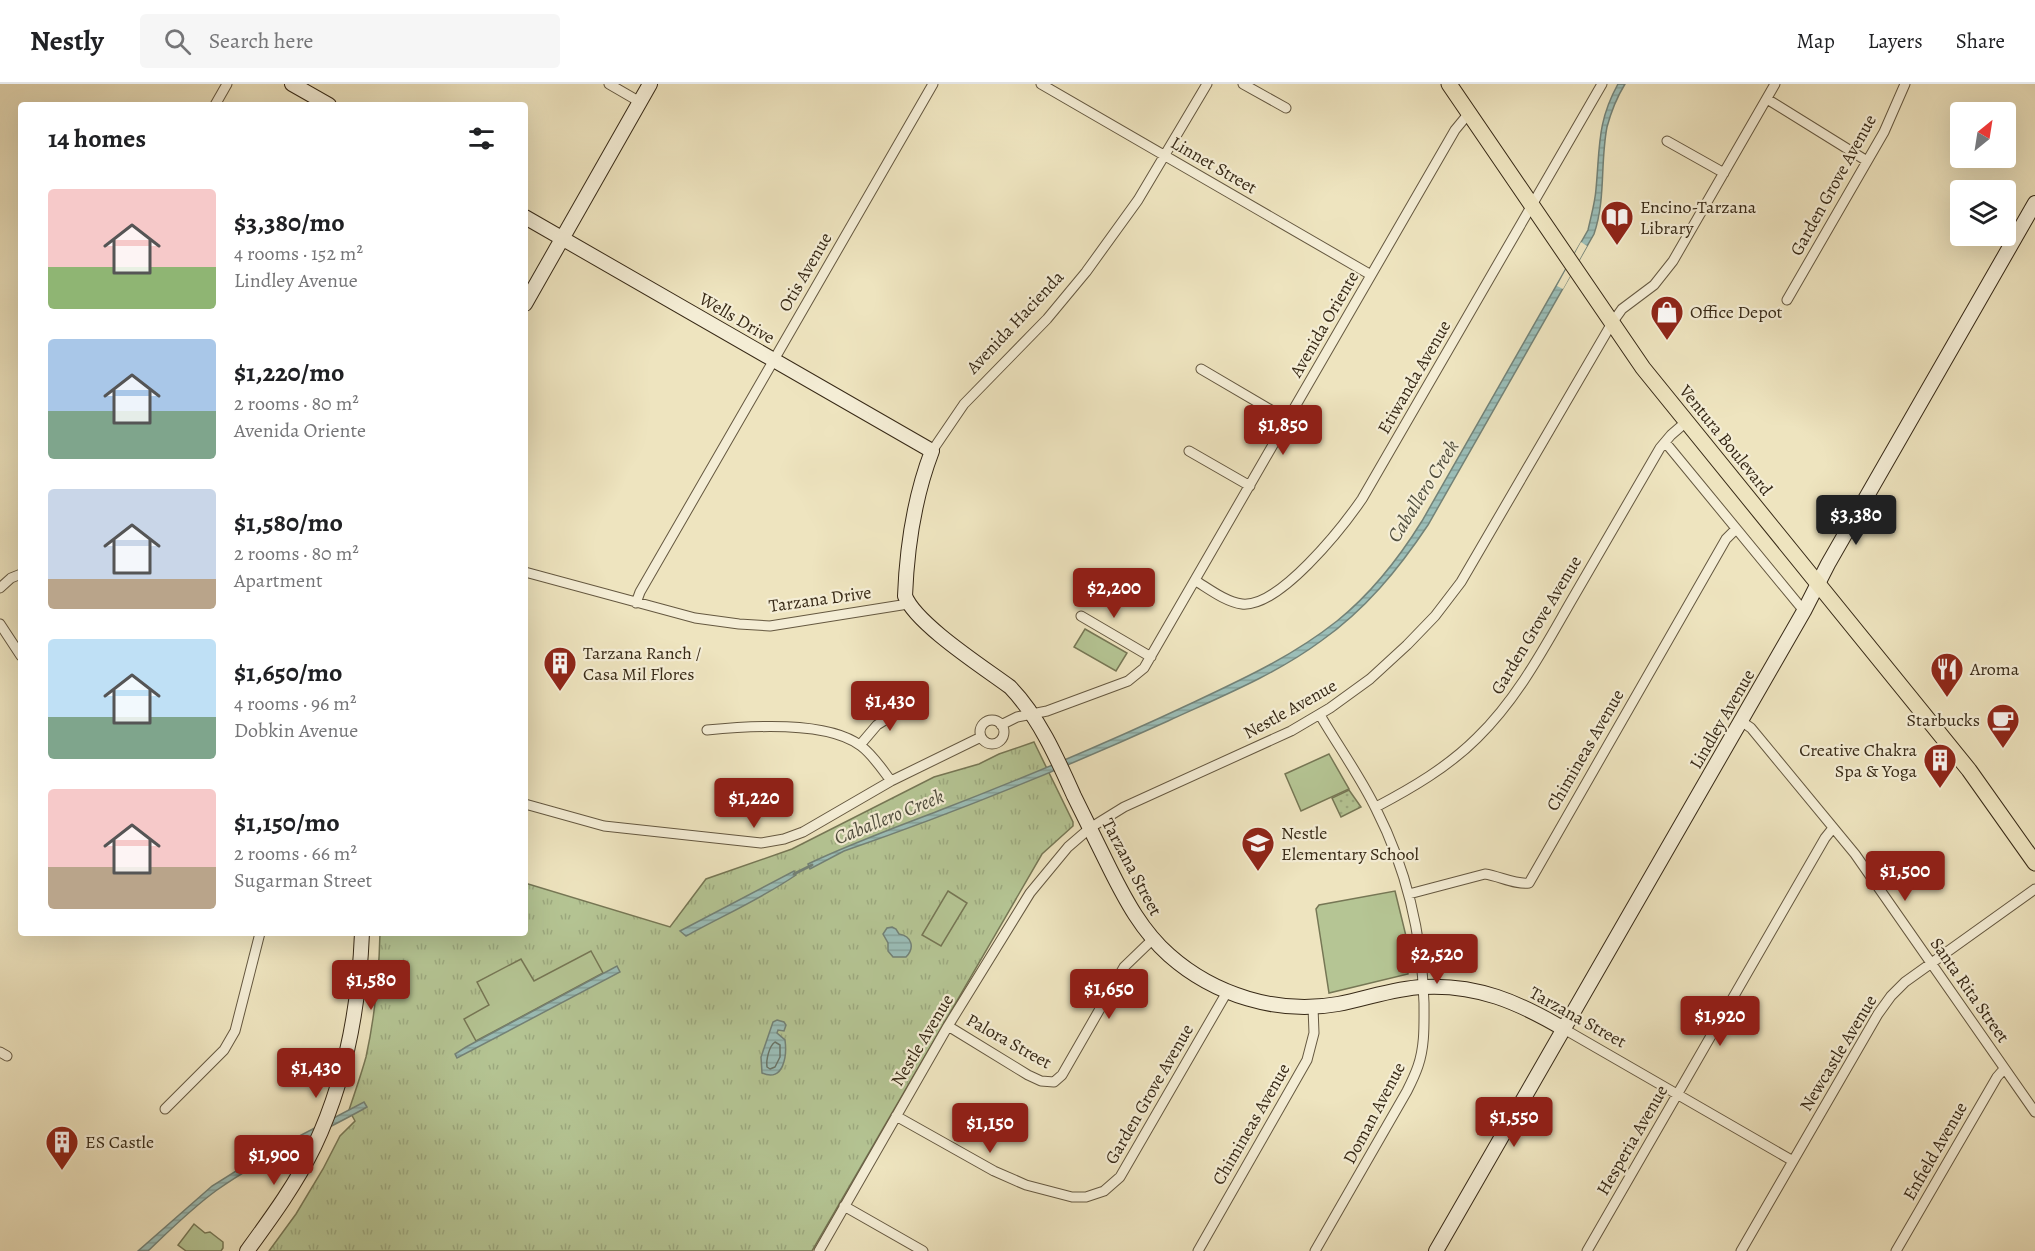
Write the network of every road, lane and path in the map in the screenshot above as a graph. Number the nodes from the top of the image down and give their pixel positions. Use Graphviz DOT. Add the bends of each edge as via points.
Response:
graph roads {
  1 [pos="227,84"];
  2 [pos="292,84"];
  3 [pos="609,84"];
  4 [pos="650,84"];
  5 [pos="933,84"];
  6 [pos="1041,84"];
  7 [pos="1207,84"];
  8 [pos="1243,84"];
  9 [pos="1449,84"];
  10 [pos="1602,84"];
  11 [pos="1775,84"];
  12 [pos="1905,84"];
  13 [pos="1767,99"];
  14 [pos="217,102"];
  15 [pos="324,102"];
  16 [pos="640,102"];
  17 [pos="1286,108"];
  18 [pos="1469,113"];
  19 [pos="1667,141"];
  20 [pos="1165,156"];
  21 [pos="1867,161"];
  22 [pos="1724,174"];
  23 [pos="2035,203"];
  24 [pos="1532,206"];
  25 [pos="528,219"];
  26 [pos="562,239"];
  27 [pos="1371,274"];
  28 [pos="528,299"];
  29 [pos="1787,300"];
  30 [pos="1612,323"];
  31 [pos="774,360"];
  32 [pos="1201,369"];
  33 [pos="1225,384"];
  34 [pos="1219,393"];
  35 [pos="1288,420"];
  36 [pos="1686,422"];
  37 [pos="1665,442"];
  38 [pos="932,451"];
  39 [pos="1189,451"];
  40 [pos="1250,486"];
  41 [pos="1736,529"];
  42 [pos="528,573"];
  43 [pos="18,575"];
  44 [pos="1196,581"];
  45 [pos="1818,583"];
  46 [pos="0,588"];
  47 [pos="636,603"];
  48 [pos="908,604"];
  49 [pos="1804,611"];
  50 [pos="1081,616"];
  51 [pos="0,624"];
  52 [pos="18,651"];
  53 [pos="1152,657"];
  54 [pos="909,705"];
  55 [pos="1032,714"];
  56 [pos="1320,715"];
  57 [pos="1741,721"];
  58 [pos="1001,725"];
  59 [pos="707,730"];
  60 [pos="981,737"];
  61 [pos="860,745"];
  62 [pos="891,781"];
  63 [pos="528,805"];
  64 [pos="1376,807"];
  65 [pos="1090,828"];
  66 [pos="1833,828"];
  67 [pos="2035,863"];
  68 [pos="2035,889"];
  69 [pos="1409,894"];
  70 [pos="259,936"];
  71 [pos="362,936"];
  72 [pos="1152,939"];
  73 [pos="1930,962"];
  74 [pos="1424,987"];
  75 [pos="1227,992"];
  76 [pos="1313,1007"];
  77 [pos="948,1026"];
  78 [pos="1564,1029"];
  79 [pos="2004,1069"];
  80 [pos="1677,1094"];
  81 [pos="165,1109"];
  82 [pos="2035,1112"];
  83 [pos="896,1116"];
  84 [pos="1793,1161"];
  85 [pos="844,1206"];
  86 [pos="247,1251"];
  87 [pos="819,1251"];
  88 [pos="923,1251"];
  89 [pos="1197,1251"];
  90 [pos="1316,1251"];
  91 [pos="1436,1251"];
  92 [pos="1587,1251"];
  93 [pos="1741,1251"];
  94 [pos="1896,1251"];
  1 -- 14 [label="street"];
  2 -- 15 [label="street"];
  3 -- 16 [label="street"];
  4 -- 16 [label="street"];
  5 -- 31 [label="street, Otis Avenue"];
  6 -- 20 [label="street, Linnet Street"];
  7 -- 20 [label="street, Avenida Hacienda"];
  8 -- 17 [label="street"];
  9 -- 18 [label="main road, Ventura Boulevard"];
  10 -- 24 [label="street, Etiwanda Avenue"];
  11 -- 13 [label="street, Nestle Avenue"];
  12 -- 21 [label="street, Garden Grove Avenue"];
  13 -- 21 [label="street"];
  13 -- 22 [label="street, Nestle Avenue"];
  16 -- 26 [label="street"];
  18 -- 24 [label="main road, Ventura Boulevard"];
  18 -- 27 [label="street, Avenida Oriente" via="1455,130"];
  19 -- 22 [label="street"];
  20 -- 27 [label="street, Linnet Street"];
  20 -- 38 [label="street, Avenida Hacienda" via="1086,272 1047,319 964,404"];
  21 -- 29 [label="street, Garden Grove Avenue"];
  22 -- 30 [label="street, Nestle Avenue" via="1665,272 1643,295 1622,309"];
  23 -- 45 [label="street, Lindley Avenue"];
  24 -- 30 [label="main road, Ventura Boulevard"];
  24 -- 44 [label="street, Etiwanda Avenue" via="1341,529 1273,594 1254,603 1231,601"];
  25 -- 26 [label="street, Wells Drive"];
  26 -- 28 [label="street"];
  26 -- 31 [label="street, Wells Drive"];
  27 -- 35 [label="street, Avenida Oriente"];
  30 -- 36 [label="main road, Ventura Boulevard"];
  30 -- 56 [label="street, Nestle Avenue" via="1461,582 1435,616 1370,680"];
  31 -- 38 [label="street, Wells Drive"];
  31 -- 47 [label="street, Otis Avenue"];
  32 -- 33 [label="street"];
  33 -- 34 [label="street"];
  33 -- 35 [label="street"];
  35 -- 40 [label="street, Avenida Oriente"];
  36 -- 37 [label="street, Garden Grove Avenue"];
  36 -- 45 [label="main road, Ventura Boulevard"];
  37 -- 41 [label="street"];
  37 -- 64 [label="street, Garden Grove Avenue" via="1531,671 1504,709 1449,762"];
  38 -- 48 [label="street, Avenida Hacienda" via="910,531 905,596"];
  39 -- 40 [label="street"];
  40 -- 44 [label="street, Avenida Oriente"];
  41 -- 49 [label="street"];
  41 -- 69 [label="street, Chimineas Avenue" via="1726,539 1529,883 1485,874"];
  42 -- 47 [label="street, Tarzana Drive"];
  43 -- 46 [label="street"];
  44 -- 53 [label="street, Avenida Oriente"];
  45 -- 49 [label="street, Lindley Avenue"];
  45 -- 67 [label="main road, Ventura Boulevard" via="1969,770"];
  47 -- 48 [label="street, Tarzana Drive" via="695,618 770,626"];
  48 -- 55 [label="street" via="929,626 1010,687"];
  49 -- 57 [label="street, Lindley Avenue"];
  50 -- 53 [label="street"];
  51 -- 52 [label="street"];
  53 -- 55 [label="street, Avenida Oriente" via="1128,681"];
  54 -- 61 [label="street" via="878,724"];
  55 -- 58 [label="street, Avenida Oriente"];
  55 -- 65 [label="street, Tarzana Street"];
  56 -- 64 [label="street, Doman Avenue"];
  56 -- 65 [label="street, Nestle Avenue" via="1124,807"];
  57 -- 66 [label="street, Santa Rita Street" via="1751,728"];
  57 -- 78 [label="street, Lindley Avenue"];
  58 -- 60 [label="street, Avenida Oriente" via="992,720 986,722 981,726"];
  58 -- 60 [label="street, Avenida Oriente" via="1004,732 998,742 986,742"];
  59 -- 61 [label="street" via="752,726 821,730"];
  60 -- 62 [label="street, Avenida Oriente"];
  61 -- 62 [label="street"];
  62 -- 63 [label="street, Avenida Oriente" via="803,832 761,843 604,826"];
  64 -- 69 [label="street, Doman Avenue" via="1396,851"];
  65 -- 72 [label="street, Tarzana Street" via="1125,898"];
  65 -- 77 [label="street, Nestle Avenue" via="1056,860 1030,893"];
  66 -- 73 [label="street, Santa Rita Street"];
  66 -- 80 [label="street, Hesperia Avenue"];
  68 -- 73 [label="street, Newcastle Avenue"];
  69 -- 74 [label="street, Doman Avenue"];
  70 -- 81 [label="street" via="230,1042"];
  71 -- 86 [label="street" via="356,1005 346,1055 322,1129 282,1202"];
  72 -- 75 [label="street, Tarzana Street" via="1191,972"];
  72 -- 77 [label="street, Palora Street" via="1124,967 1062,1076 1054,1082 1028,1075"];
  73 -- 79 [label="street, Santa Rita Street"];
  73 -- 84 [label="street, Newcastle Avenue" via="1891,996 1878,1014"];
  74 -- 76 [label="street, Tarzana Street"];
  74 -- 78 [label="street, Tarzana Street" via="1485,992 1518,1004"];
  74 -- 90 [label="street, Doman Avenue" via="1419,1065"];
  75 -- 76 [label="street, Tarzana Street" via="1267,1003"];
  75 -- 83 [label="street, Garden Grove Avenue" via="1120,1177 1104,1191 1072,1197 1026,1185"];
  76 -- 89 [label="street, Chimineas Avenue" via="1314,1033 1307,1060"];
  77 -- 83 [label="street, Nestle Avenue"];
  78 -- 80 [label="street, Tarzana Street"];
  78 -- 91 [label="street, Lindley Avenue"];
  79 -- 82 [label="street, Santa Rita Street"];
  79 -- 94 [label="street, Enfield Avenue"];
  80 -- 84 [label="street, Tarzana Street"];
  80 -- 92 [label="street, Hesperia Avenue"];
  83 -- 85 [label="street, Nestle Avenue"];
  84 -- 93 [label="street, Newcastle Avenue"];
  85 -- 87 [label="street, Nestle Avenue"];
  85 -- 88 [label="street"];
}
